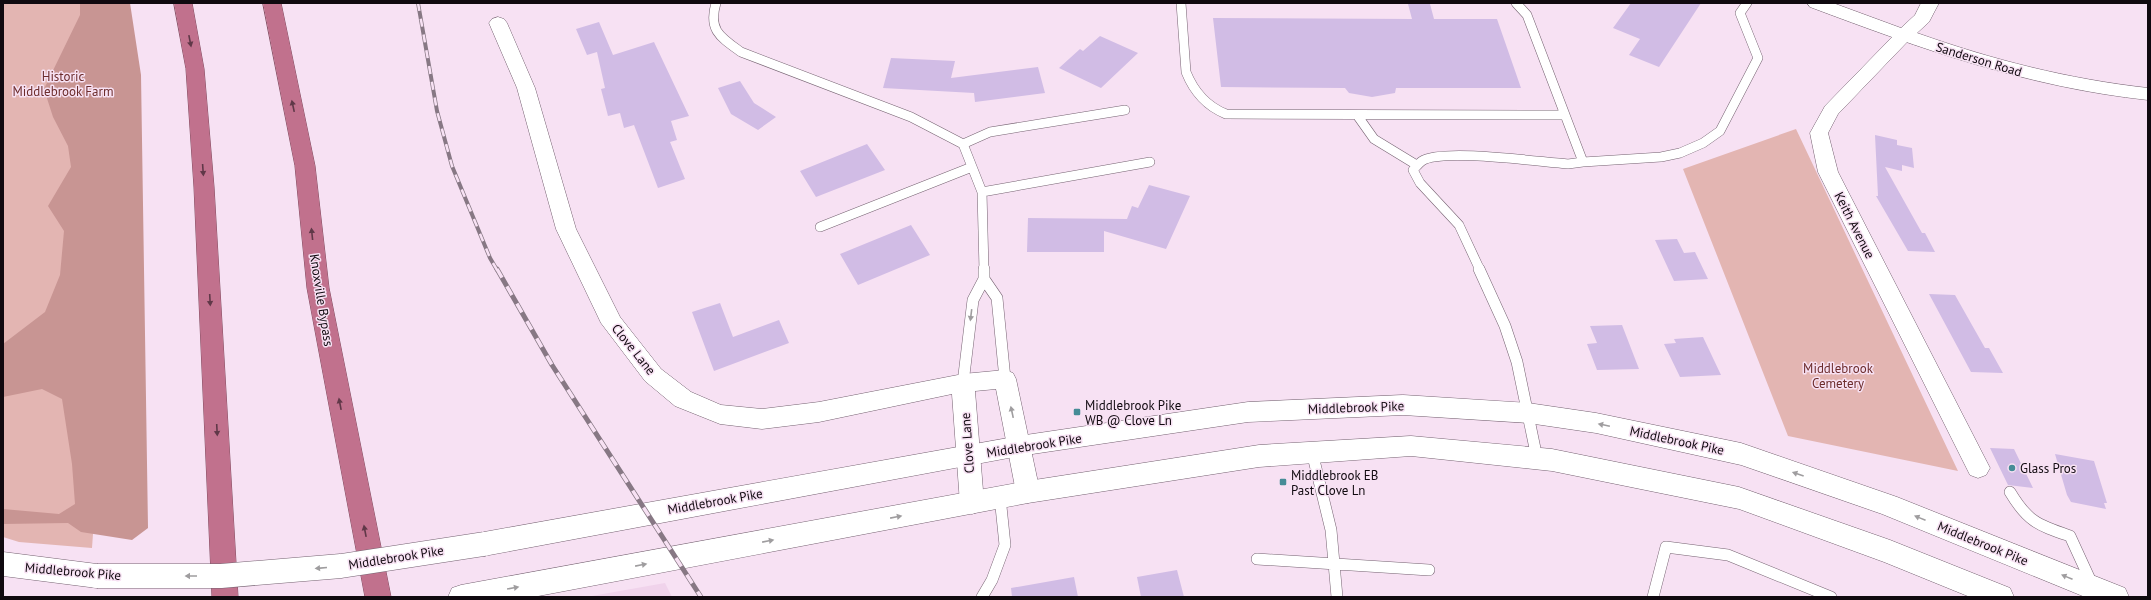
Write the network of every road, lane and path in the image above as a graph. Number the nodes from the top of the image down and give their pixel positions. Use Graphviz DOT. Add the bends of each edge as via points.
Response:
graph roads {
  1 [pos="183,3"];
  2 [pos="272,3"];
  3 [pos="716,3"];
  4 [pos="1181,3"];
  5 [pos="1516,3"];
  6 [pos="1747,3"];
  7 [pos="1816,3"];
  8 [pos="1930,3"];
  9 [pos="498,23"];
  10 [pos="1904,36"];
  11 [pos="2148,94"];
  12 [pos="1125,110"];
  13 [pos="1357,115"];
  14 [pos="1565,115"];
  15 [pos="963,144"];
  16 [pos="1150,162"];
  17 [pos="1583,162"];
  18 [pos="1415,164"];
  19 [pos="972,167"];
  20 [pos="982,192"];
  21 [pos="820,227"];
  22 [pos="984,279"];
  23 [pos="1005,379"];
  24 [pos="963,383"];
  25 [pos="1528,413"];
  26 [pos="1019,446"];
  27 [pos="1312,452"];
  28 [pos="967,456"];
  29 [pos="1537,458"];
  30 [pos="1978,468"];
  31 [pos="1028,492"];
  32 [pos="2010,492"];
  33 [pos="1000,497"];
  34 [pos="972,503"];
  35 [pos="1257,559"];
  36 [pos="3,564"];
  37 [pos="1334,564"];
  38 [pos="1428,570"];
  39 [pos="2094,588"];
  40 [pos="467,596"];
  41 [pos="224,597"];
  42 [pos="378,597"];
  43 [pos="982,597"];
  44 [pos="1337,597"];
  45 [pos="1653,597"];
  46 [pos="1831,597"];
  47 [pos="2001,597"];
  48 [pos="2116,597"];
  1 -- 41 [label="highway, one-way" via="195,69 204,187"];
  42 -- 2 [label="highway, Knoxville Bypass, one-way" via="318,288 305,166"];
  3 -- 15 [label="lane" via="712,14 717,35 741,52 910,117"];
  4 -- 13 [label="lane" via="1186,72 1200,97 1216,110 1237,116"];
  5 -- 14 [label="lane" via="1527,15"];
  6 -- 17 [label="lane" via="1740,13 1758,58 1720,130 1703,143 1680,153 1661,157"];
  7 -- 10 [label="main road, Sanderson Road"];
  8 -- 10 [label="main road, Keith Avenue" via="1923,18"];
  9 -- 24 [label="street, Clove Lane" via="526,88 566,229 612,323 653,374 683,399 720,414 762,419 819,412"];
  10 -- 11 [label="main road, Sanderson Road" via="2022,73 2074,85"];
  10 -- 30 [label="street, Keith Avenue" via="1831,110 1818,132 1828,172"];
  12 -- 15 [label="lane" via="990,132"];
  13 -- 14 [label="lane"];
  13 -- 18 [label="lane" via="1379,144"];
  14 -- 17 [label="lane"];
  15 -- 19 [label="lane"];
  16 -- 20 [label="lane"];
  17 -- 18 [label="lane" via="1558,163 1442,155 1420,160"];
  18 -- 25 [label="lane" via="1414,175 1459,225 1502,318 1517,362"];
  19 -- 20 [label="lane"];
  19 -- 21 [label="lane"];
  20 -- 22 [label="lane"];
  22 -- 23 [label="lane" via="997,298"];
  22 -- 24 [label="lane, one-way" via="973,300"];
  23 -- 24 [label="street, Clove Lane"];
  26 -- 23 [label="street, one-way"];
  24 -- 28 [label="street, Clove Lane"];
  25 -- 26 [label="main road, Middlebrook Pike" via="1403,405 1248,412"];
  25 -- 29 [label="lane"];
  39 -- 25 [label="main road, Middlebrook Pike, one-way" via="1888,505 1741,454 1596,423"];
  26 -- 28 [label="main road, Middlebrook Pike"];
  26 -- 31 [label="street"];
  27 -- 29 [label="main road" via="1411,446"];
  27 -- 31 [label="main road" via="1259,456"];
  27 -- 37 [label="lane" via="1331,530"];
  28 -- 34 [label="street, Clove Lane"];
  28 -- 36 [label="main road, Middlebrook Pike, one-way, bridge" via="484,544 341,566 229,576 97,576"];
  29 -- 47 [label="main road" via="1739,498 1890,552"];
  31 -- 33 [label="main road"];
  32 -- 39 [label="lane" via="2024,516 2035,523 2070,536"];
  33 -- 34 [label="main road"];
  33 -- 43 [label="lane" via="1005,545 992,580"];
  40 -- 34 [label="main road, one-way"];
  35 -- 37 [label="lane"];
  37 -- 38 [label="lane"];
  37 -- 44 [label="lane"];
  39 -- 48 [label="main road, Middlebrook Pike"];
  45 -- 46 [label="lane" via="1666,547 1728,555"];
}
